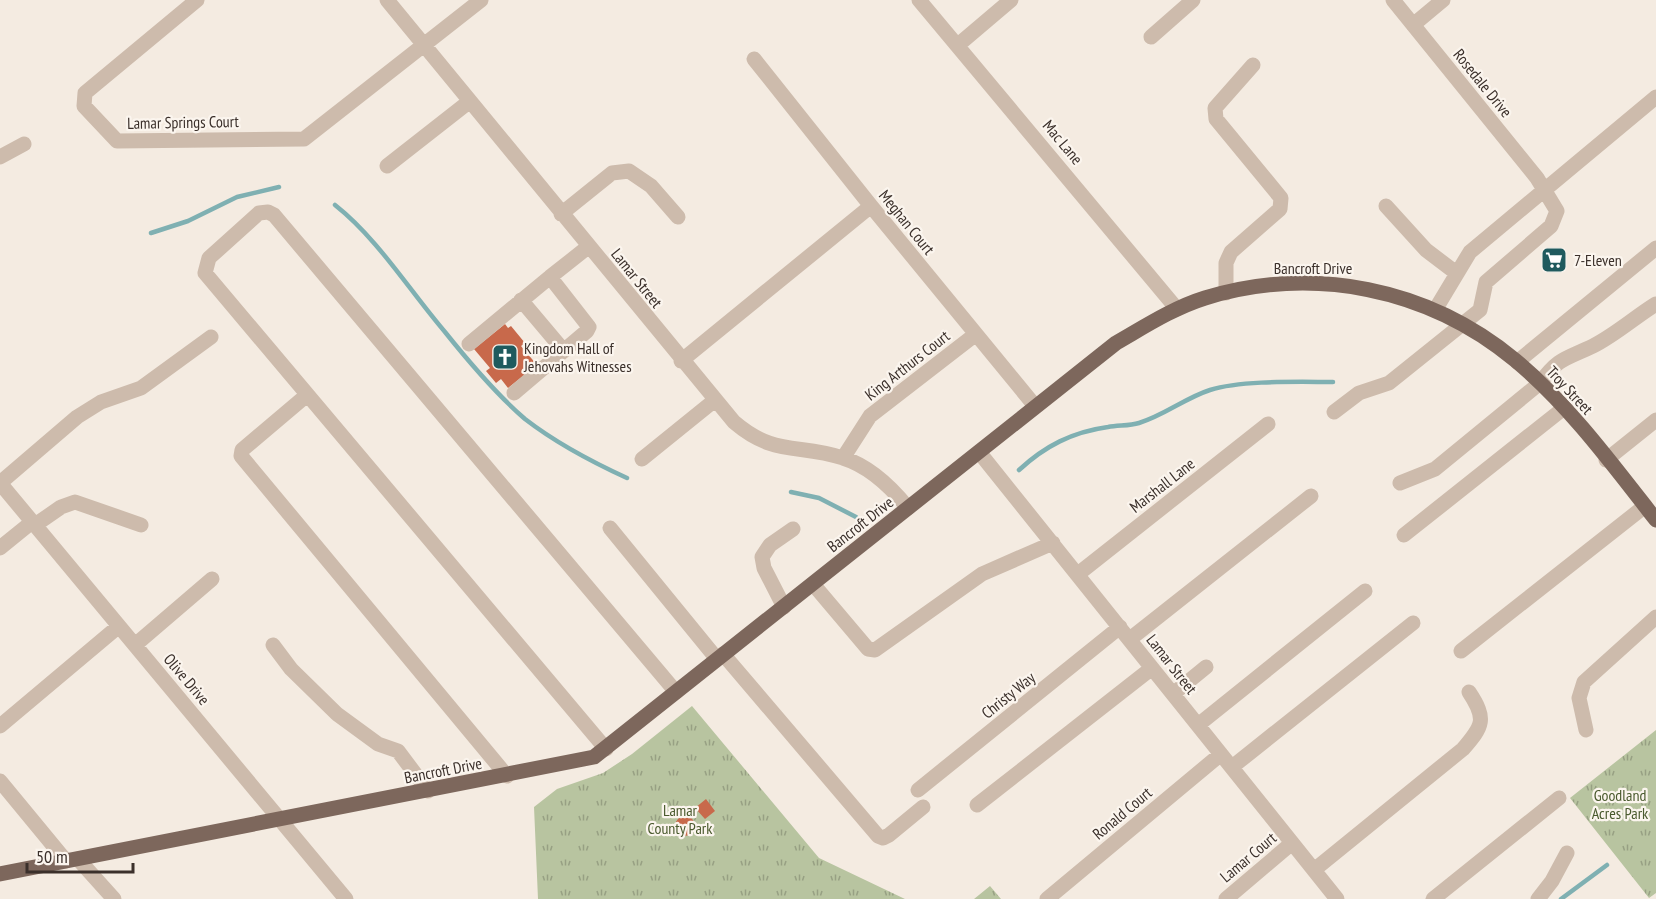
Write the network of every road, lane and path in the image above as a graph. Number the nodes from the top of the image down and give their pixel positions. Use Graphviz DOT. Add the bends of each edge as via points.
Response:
graph roads {
  1 [pos="197,0"];
  2 [pos="387,0"];
  3 [pos="481,0"];
  4 [pos="919,0"];
  5 [pos="1011,0"];
  6 [pos="1193,0"];
  7 [pos="1393,0"];
  8 [pos="1443,0"];
  9 [pos="1413,25"];
  10 [pos="1152,37"];
  11 [pos="424,44"];
  12 [pos="958,45"];
  13 [pos="754,59"];
  14 [pos="1253,65"];
  15 [pos="1656,97"];
  16 [pos="470,101"];
  17 [pos="24,144"];
  18 [pos="0,158"];
  19 [pos="387,166"];
  20 [pos="1544,188"];
  21 [pos="871,206"];
  22 [pos="1386,206"];
  23 [pos="561,214"];
  24 [pos="678,217"];
  25 [pos="588,247"];
  26 [pos="1656,248"];
  27 [pos="1455,272"];
  28 [pos="550,277"];
  29 [pos="1226,293"];
  30 [pos="521,300"];
  31 [pos="1656,303"];
  32 [pos="1177,309"];
  33 [pos="1435,310"];
  34 [pos="1462,325"];
  35 [pos="976,334"];
  36 [pos="211,337"];
  37 [pos="469,344"];
  38 [pos="564,351"];
  39 [pos="681,361"];
  40 [pos="1517,362"];
  41 [pos="1540,383"];
  42 [pos="514,393"];
  43 [pos="307,395"];
  44 [pos="715,400"];
  45 [pos="1035,406"];
  46 [pos="1564,408"];
  47 [pos="1334,412"];
  48 [pos="1656,420"];
  49 [pos="1268,424"];
  50 [pos="979,452"];
  51 [pos="843,458"];
  52 [pos="642,459"];
  53 [pos="1606,460"];
  54 [pos="1400,483"];
  55 [pos="1,487"];
  56 [pos="1311,496"];
  57 [pos="908,508"];
  58 [pos="1652,511"];
  59 [pos="34,524"];
  60 [pos="141,525"];
  61 [pos="610,528"];
  62 [pos="793,529"];
  63 [pos="1404,535"];
  64 [pos="1053,543"];
  65 [pos="0,548"];
  66 [pos="1078,574"];
  67 [pos="212,579"];
  68 [pos="813,584"];
  69 [pos="1365,591"];
  70 [pos="784,607"];
  71 [pos="1656,617"];
  72 [pos="1413,623"];
  73 [pos="119,626"];
  74 [pos="1125,633"];
  75 [pos="135,645"];
  76 [pos="273,645"];
  77 [pos="1461,651"];
  78 [pos="720,656"];
  79 [pos="1206,667"];
  80 [pos="1152,668"];
  81 [pos="676,692"];
  82 [pos="1469,692"];
  83 [pos="1173,694"];
  84 [pos="1198,725"];
  85 [pos="0,726"];
  86 [pos="1586,730"];
  87 [pos="606,749"];
  88 [pos="1221,754"];
  89 [pos="1232,767"];
  90 [pos="507,776"];
  91 [pos="0,781"];
  92 [pos="918,790"];
  93 [pos="428,791"];
  94 [pos="1559,798"];
  95 [pos="977,805"];
  96 [pos="923,807"];
  97 [pos="279,819"];
  98 [pos="1292,843"];
  99 [pos="1567,853"];
  100 [pos="72,860"];
  101 [pos="1314,870"];
  102 [pos="0,874"];
  103 [pos="114,899"];
  104 [pos="346,899"];
  105 [pos="1047,899"];
  106 [pos="1226,899"];
  107 [pos="1337,899"];
  108 [pos="1433,899"];
  109 [pos="1538,899"];
  1 -- 11 [label="street, Lamar Springs Court" via="85,93 84,106 117,141 304,139"];
  2 -- 11 [label="street, Lamar Street"];
  3 -- 11 [label="street, Lamar Springs Court"];
  4 -- 12 [label="street, Mac Lane"];
  5 -- 12 [label="street"];
  6 -- 10 [label="street"];
  7 -- 9 [label="street, Rosedale Drive"];
  8 -- 9 [label="street"];
  9 -- 20 [label="street, Rosedale Drive"];
  11 -- 16 [label="street, Lamar Street"];
  12 -- 32 [label="street, Mac Lane"];
  13 -- 21 [label="street, Meghan Court"];
  14 -- 29 [label="street" via="1215,108 1216,119 1281,198 1280,209 1232,252 1226,263"];
  15 -- 20 [label="street"];
  16 -- 19 [label="street"];
  16 -- 23 [label="street, Lamar Street"];
  17 -- 18 [label="street"];
  20 -- 27 [label="street" via="1470,252"];
  20 -- 34 [label="street, Rosedale Drive" via="1557,211 1555,220 1486,282 1479,310"];
  21 -- 35 [label="street, Meghan Court"];
  21 -- 39 [label="street"];
  22 -- 27 [label="street" via="1426,250"];
  23 -- 24 [label="street" via="612,174 629,171"];
  23 -- 25 [label="street, Lamar Street"];
  25 -- 28 [label="street"];
  25 -- 39 [label="street, Lamar Street"];
  26 -- 40 [label="street"];
  27 -- 33 [label="street"];
  28 -- 30 [label="street"];
  28 -- 38 [label="street" via="589,327"];
  29 -- 32 [label="main road, Bancroft Drive"];
  29 -- 33 [label="main road, Bancroft Drive" via="1281,283 1358,286 1405,297"];
  30 -- 37 [label="street"];
  30 -- 38 [label="street"];
  31 -- 41 [label="street" via="1593,346 1568,355"];
  32 -- 45 [label="main road, Bancroft Drive" via="1116,343"];
  33 -- 34 [label="main road, Troy Street"];
  34 -- 40 [label="main road, Troy Street" via="1490,340"];
  34 -- 47 [label="street, Rosedale Drive" via="1389,383 1359,393"];
  35 -- 45 [label="street, Meghan Court"];
  35 -- 51 [label="street, King Arthurs Court" via="870,416"];
  36 -- 55 [label="street" via="141,388 101,402 77,417"];
  38 -- 42 [label="street"];
  39 -- 44 [label="street, Lamar Street"];
  40 -- 41 [label="main road, Troy Street"];
  41 -- 46 [label="main road, Troy Street"];
  41 -- 54 [label="street" via="1435,469"];
  43 -- 81 [label="street" via="205,273 209,258 259,213 274,215"];
  43 -- 87 [label="street"];
  43 -- 90 [label="street" via="242,450 241,456"];
  44 -- 51 [label="street, Lamar Street" via="749,435 767,444"];
  44 -- 52 [label="street"];
  45 -- 50 [label="main road, Bancroft Drive"];
  46 -- 53 [label="main road, Troy Street"];
  46 -- 63 [label="street"];
  48 -- 53 [label="street"];
  49 -- 66 [label="street, Marshall Lane"];
  50 -- 57 [label="main road, Bancroft Drive"];
  50 -- 64 [label="street, Lamar Street"];
  51 -- 57 [label="street, Lamar Street" via="869,471"];
  53 -- 58 [label="main road, Troy Street"];
  55 -- 59 [label="street, Olive Drive"];
  56 -- 74 [label="street, Christy Way"];
  57 -- 68 [label="main road, Bancroft Drive"];
  58 -- 77 [label="street"];
  59 -- 60 [label="street" via="75,502"];
  59 -- 65 [label="street"];
  59 -- 73 [label="street, Olive Drive"];
  61 -- 78 [label="street"];
  62 -- 70 [label="street" via="770,545 762,557"];
  64 -- 66 [label="street, Lamar Street"];
  64 -- 68 [label="street" via="981,574 875,650 868,649"];
  66 -- 74 [label="street, Lamar Street"];
  67 -- 75 [label="street"];
  68 -- 70 [label="main road, Bancroft Drive"];
  69 -- 84 [label="street"];
  70 -- 78 [label="main road, Bancroft Drive"];
  71 -- 86 [label="street" via="1584,682 1579,698"];
  72 -- 89 [label="street"];
  73 -- 75 [label="street, Olive Drive"];
  73 -- 85 [label="street"];
  74 -- 80 [label="street, Lamar Street"];
  74 -- 92 [label="street, Christy Way"];
  75 -- 97 [label="street, Olive Drive"];
  76 -- 93 [label="street" via="291,669 337,714 378,744 398,751"];
  78 -- 81 [label="main road, Bancroft Drive"];
  78 -- 96 [label="street" via="878,836 889,835"];
  79 -- 83 [label="street"];
  80 -- 83 [label="street, Lamar Street"];
  80 -- 95 [label="street"];
  81 -- 87 [label="main road, Bancroft Drive"];
  82 -- 101 [label="street" via="1482,720 1478,732 1463,749"];
  83 -- 84 [label="street, Lamar Street"];
  84 -- 88 [label="street, Lamar Street"];
  87 -- 90 [label="main road, Bancroft Drive" via="594,757"];
  88 -- 89 [label="street, Lamar Street"];
  88 -- 105 [label="street, Ronald Court"];
  89 -- 98 [label="street, Lamar Street"];
  90 -- 93 [label="main road, Bancroft Drive"];
  91 -- 100 [label="street"];
  93 -- 97 [label="main road, Bancroft Drive"];
  94 -- 108 [label="street"];
  97 -- 100 [label="main road, Bancroft Drive"];
  97 -- 104 [label="street, Olive Drive"];
  98 -- 101 [label="street, Lamar Street"];
  98 -- 106 [label="street, Lamar Court"];
  99 -- 109 [label="street"];
  100 -- 102 [label="main road, Bancroft Drive"];
  100 -- 103 [label="street"];
  101 -- 107 [label="street, Lamar Street"];
}
